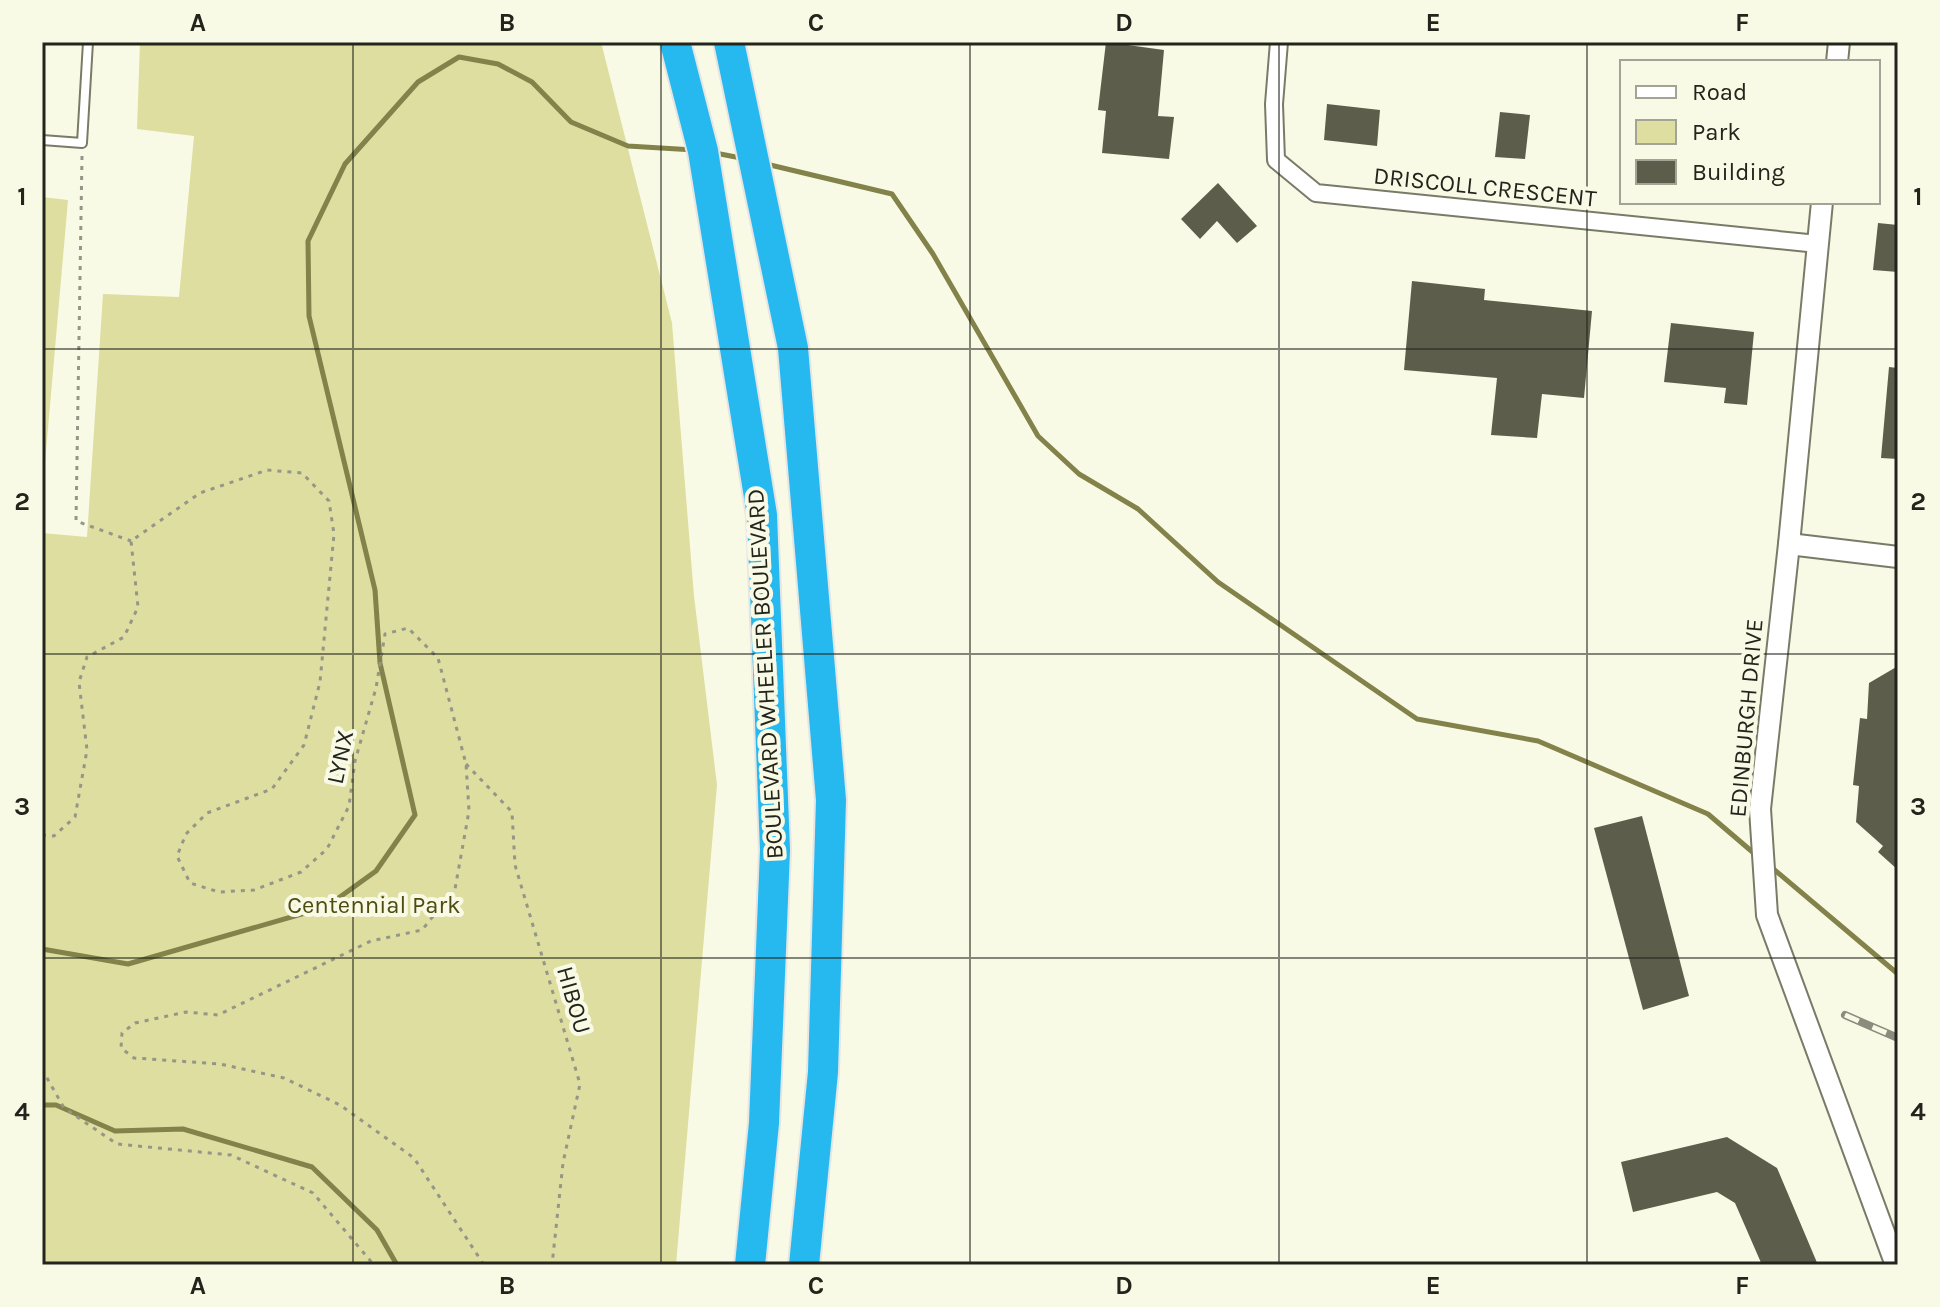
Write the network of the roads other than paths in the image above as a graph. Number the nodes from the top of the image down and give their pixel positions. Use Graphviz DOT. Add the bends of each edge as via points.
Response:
graph roads {
  1 [pos="88,42"];
  2 [pos="675,42"];
  3 [pos="729,42"];
  4 [pos="1279,42"];
  5 [pos="42,140"];
  6 [pos="1822,204"];
  7 [pos="1818,244"];
  8 [pos="1789,544"];
  9 [pos="1898,557"];
  10 [pos="750,1265"];
  11 [pos="804,1265"];
  12 [pos="1896,1265"];
  1 -- 5 [label="lane" via="82,143"];
  2 -- 10 [label="highway, BOULEVARD WHEELER BOULEVARD" via="703,151 762,515 775,850 764,1123"];
  3 -- 11 [label="highway, BOULEVARD WHEELER BOULEVARD" via="793,348 831,800 823,1072"];
  4 -- 7 [label="street, DRISCOLL CRESCENT" via="1276,160 1316,193"];
  6 -- 7 [label="street, EDINBURGH DRIVE"];
  7 -- 8 [label="street, EDINBURGH DRIVE"];
  8 -- 9 [label="street"];
  8 -- 12 [label="street, EDINBURGH DRIVE" via="1760,809 1767,915"];
}
